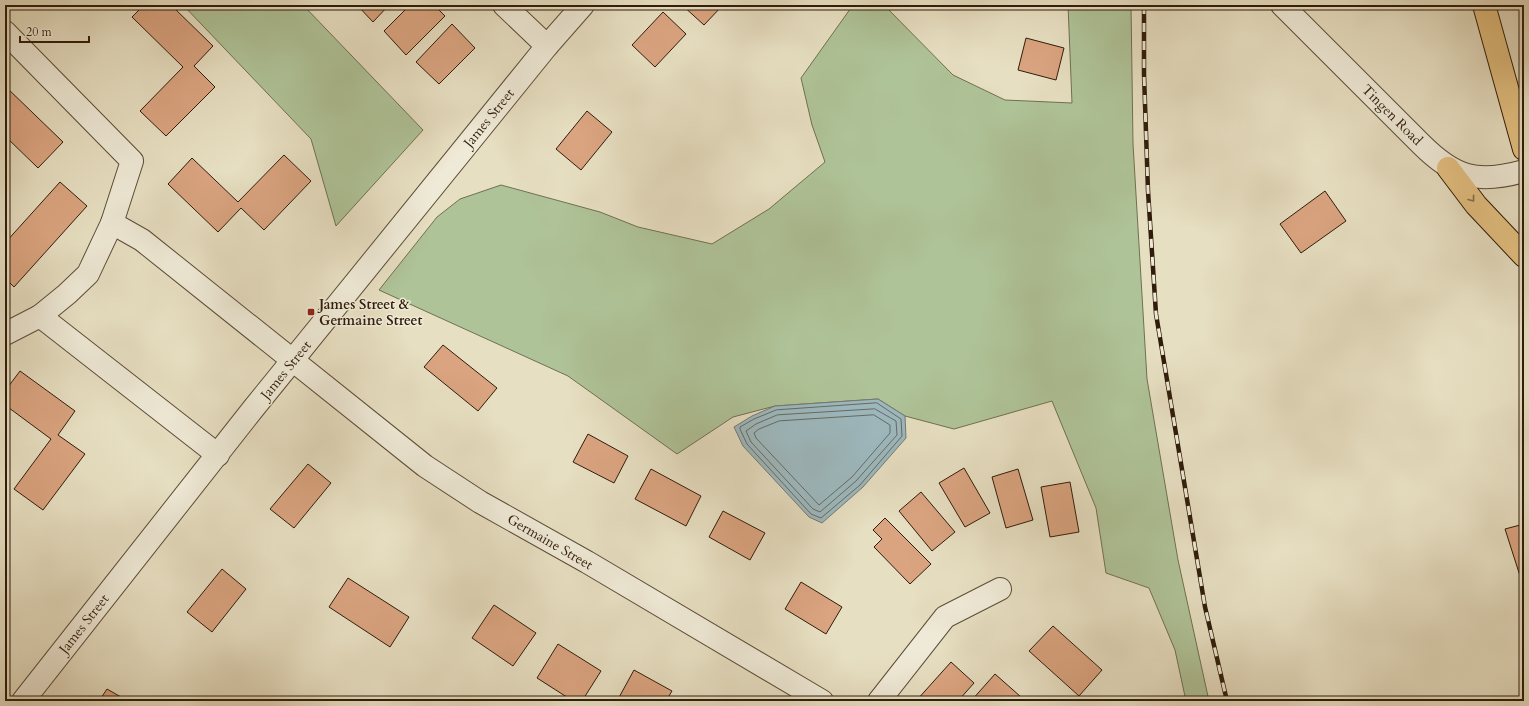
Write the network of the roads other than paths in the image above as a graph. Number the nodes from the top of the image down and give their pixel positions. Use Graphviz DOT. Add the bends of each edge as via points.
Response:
graph roads {
  1 [pos="504,5"];
  2 [pos="583,5"];
  3 [pos="1282,5"];
  4 [pos="1484,5"];
  5 [pos="5,32"];
  6 [pos="547,46"];
  7 [pos="1519,105"];
  8 [pos="1524,149"];
  9 [pos="1448,168"];
  10 [pos="1524,171"];
  11 [pos="112,223"];
  12 [pos="1524,256"];
  13 [pos="40,316"];
  14 [pos="5,334"];
  15 [pos="292,361"];
  16 [pos="218,454"];
  17 [pos="1000,589"];
  18 [pos="23,701"];
  19 [pos="822,701"];
  20 [pos="879,701"];
  1 -- 6 [label="street"];
  2 -- 6 [label="street, James Street"];
  3 -- 9 [label="street, Tingen Road"];
  4 -- 7 [label="main road"];
  5 -- 11 [label="street" via="132,162"];
  6 -- 15 [label="street, James Street"];
  7 -- 8 [label="main road"];
  9 -- 10 [label="street, Tingen Road" via="1462,174 1485,178"];
  9 -- 12 [label="main road, one-way" via="1476,204"];
  11 -- 13 [label="street" via="88,274"];
  11 -- 15 [label="street, Germaine Street" via="142,240"];
  13 -- 14 [label="street"];
  13 -- 16 [label="street"];
  15 -- 16 [label="street, James Street"];
  15 -- 19 [label="street, Germaine Street" via="454,486"];
  16 -- 18 [label="street, James Street"];
  17 -- 20 [label="street" via="945,617"];
}
